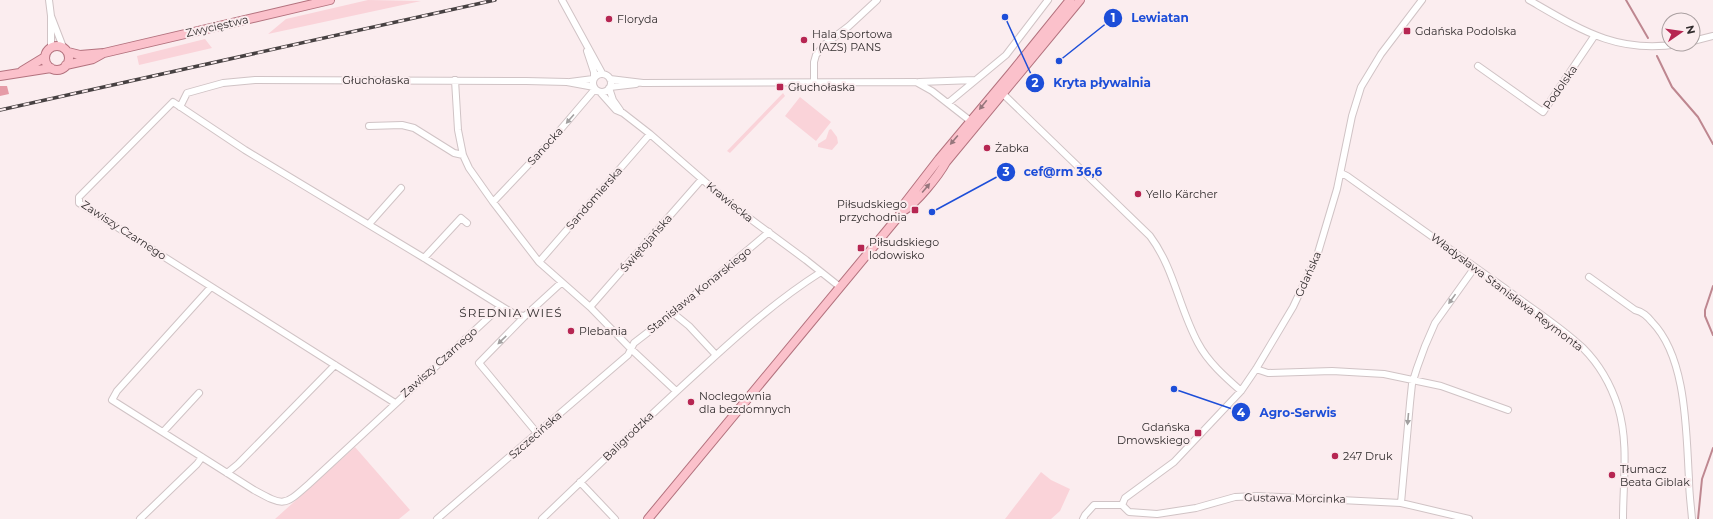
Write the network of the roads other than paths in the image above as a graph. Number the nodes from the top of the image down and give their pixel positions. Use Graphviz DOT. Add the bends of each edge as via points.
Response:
graph roads {
  1 [pos="49,0"];
  2 [pos="330,0"];
  3 [pos="562,0"];
  4 [pos="876,0"];
  5 [pos="1048,0"];
  6 [pos="1070,0"];
  7 [pos="1080,0"];
  8 [pos="1422,0"];
  9 [pos="1529,0"];
  10 [pos="51,16"];
  11 [pos="1062,16"];
  12 [pos="1595,35"];
  13 [pos="1713,36"];
  14 [pos="1701,39"];
  15 [pos="586,43"];
  16 [pos="1661,46"];
  17 [pos="51,47"];
  18 [pos="66,50"];
  19 [pos="104,53"];
  20 [pos="45,57"];
  21 [pos="66,65"];
  22 [pos="1478,66"];
  23 [pos="51,68"];
  24 [pos="18,73"];
  25 [pos="602,73"];
  26 [pos="0,76"];
  27 [pos="594,78"];
  28 [pos="610,79"];
  29 [pos="455,80"];
  30 [pos="975,80"];
  31 [pos="567,82"];
  32 [pos="643,82"];
  33 [pos="814,82"];
  34 [pos="916,82"];
  35 [pos="610,88"];
  36 [pos="596,89"];
  37 [pos="1000,91"];
  38 [pos="948,103"];
  39 [pos="180,107"];
  40 [pos="622,113"];
  41 [pos="973,124"];
  42 [pos="369,126"];
  43 [pos="650,134"];
  44 [pos="463,155"];
  45 [pos="1341,173"];
  46 [pos="702,179"];
  47 [pos="401,188"];
  48 [pos="493,202"];
  49 [pos="468,223"];
  50 [pos="369,224"];
  51 [pos="769,232"];
  52 [pos="424,258"];
  53 [pos="539,262"];
  54 [pos="1475,267"];
  55 [pos="821,272"];
  56 [pos="1589,277"];
  57 [pos="561,283"];
  58 [pos="211,287"];
  59 [pos="840,288"];
  60 [pos="501,306"];
  61 [pos="590,307"];
  62 [pos="673,313"];
  63 [pos="525,316"];
  64 [pos="631,349"];
  65 [pos="716,355"];
  66 [pos="335,365"];
  67 [pos="1256,369"];
  68 [pos="1414,379"];
  69 [pos="676,391"];
  70 [pos="1241,391"];
  71 [pos="199,393"];
  72 [pos="395,402"];
  73 [pos="1508,410"];
  74 [pos="163,432"];
  75 [pos="537,433"];
  76 [pos="202,457"];
  77 [pos="227,473"];
  78 [pos="580,482"];
  79 [pos="1401,503"];
  80 [pos="1122,505"];
  81 [pos="140,519"];
  82 [pos="437,519"];
  83 [pos="542,519"];
  84 [pos="615,519"];
  85 [pos="648,519"];
  86 [pos="1083,519"];
  87 [pos="1469,519"];
  88 [pos="1623,519"];
  89 [pos="1692,519"];
  1 -- 10 [label="street"];
  2 -- 19 [label="main road, Zwycięstwa"];
  3 -- 15 [label="street"];
  4 -- 33 [label="street" via="816,55"];
  5 -- 30 [label="street" via="1006,55"];
  6 -- 11 [label="main road"];
  7 -- 11 [label="main road"];
  8 -- 45 [label="street, Gdańska" via="1361,87 1352,116"];
  9 -- 12 [label="street"];
  10 -- 17 [label="street"];
  10 -- 18 [label="street"];
  11 -- 37 [label="main road"];
  12 -- 16 [label="street" via="1615,43"];
  12 -- 22 [label="street, Podolska" via="1543,112"];
  13 -- 14 [label="street"];
  15 -- 25 [label="street"];
  15 -- 27 [label="street"];
  17 -- 18 [label="main road"];
  17 -- 20 [label="main road"];
  18 -- 19 [label="main road, Zwycięstwa" via="80,55"];
  18 -- 21 [label="main road" via="69,59"];
  19 -- 21 [label="main road, Zwycięstwa" via="94,59"];
  20 -- 23 [label="main road"];
  20 -- 24 [label="main road"];
  21 -- 23 [label="main road" via="61,69"];
  23 -- 24 [label="main road"];
  24 -- 26 [label="main road"];
  25 -- 27 [label="street"];
  25 -- 28 [label="street"];
  27 -- 31 [label="street, Głuchołaska"];
  27 -- 36 [label="street"];
  28 -- 32 [label="street"];
  28 -- 35 [label="street"];
  29 -- 31 [label="street, Głuchołaska"];
  29 -- 39 [label="street, Głuchołaska" via="249,80 223,83 187,93"];
  29 -- 44 [label="street" via="458,130"];
  30 -- 34 [label="street"];
  30 -- 38 [label="street"];
  31 -- 36 [label="street, Głuchołaska"];
  32 -- 33 [label="street"];
  32 -- 35 [label="street"];
  33 -- 34 [label="street"];
  34 -- 38 [label="street"];
  35 -- 36 [label="street" via="605,91"];
  35 -- 40 [label="street, Krawiecka" via="613,100"];
  36 -- 40 [label="street, Krawiecka"];
  36 -- 48 [label="street, Sanocka, one-way"];
  37 -- 41 [label="main road"];
  37 -- 70 [label="street" via="1150,236 1166,261 1197,343"];
  38 -- 41 [label="street"];
  39 -- 50 [label="street" via="245,150"];
  39 -- 58 [label="street, Zawiszy Czarnego" via="173,102 166,108 78,200"];
  40 -- 43 [label="street, Krawiecka"];
  41 -- 59 [label="main road" via="910,208 903,211"];
  42 -- 44 [label="street" via="402,124 414,128 454,153"];
  43 -- 46 [label="street, Krawiecka"];
  43 -- 53 [label="street, Sandomierska"];
  44 -- 48 [label="street"];
  45 -- 54 [label="street, Władysława Stanisława Reymonta"];
  45 -- 67 [label="street, Gdańska" via="1317,256 1292,307"];
  46 -- 51 [label="street, Krawiecka"];
  46 -- 61 [label="street, Świętojańska"];
  47 -- 50 [label="street"];
  48 -- 53 [label="street"];
  49 -- 52 [label="street" via="461,218"];
  50 -- 52 [label="street"];
  51 -- 55 [label="street, Krawiecka"];
  51 -- 62 [label="street, Stanisława Konarskiego"];
  52 -- 60 [label="street"];
  53 -- 57 [label="street"];
  54 -- 68 [label="street, one-way" via="1435,323"];
  54 -- 88 [label="street, Władysława Stanisława Reymonta" via="1577,343 1588,353 1606,379 1618,407 1623,433"];
  55 -- 59 [label="street, Krawiecka"];
  55 -- 65 [label="street, Baligrodzka" via="789,293"];
  56 -- 89 [label="street" via="1635,310 1643,312 1661,331 1671,351 1678,374 1686,426"];
  57 -- 61 [label="street"];
  57 -- 63 [label="street"];
  58 -- 66 [label="street, Zawiszy Czarnego"];
  58 -- 74 [label="street, Zawiszy Czarnego" via="112,400"];
  59 -- 85 [label="main road"];
  60 -- 63 [label="street" via="516,315"];
  60 -- 72 [label="street, Zawiszy Czarnego"];
  61 -- 64 [label="street"];
  62 -- 64 [label="street, Stanisława Konarskiego" via="634,342"];
  62 -- 65 [label="street"];
  63 -- 75 [label="street, one-way" via="479,363"];
  64 -- 69 [label="street"];
  64 -- 75 [label="street, Szczecińska" via="628,355"];
  65 -- 69 [label="street, Baligrodzka"];
  66 -- 72 [label="street, Zawiszy Czarnego"];
  66 -- 77 [label="street"];
  67 -- 68 [label="street" via="1268,373 1347,371"];
  67 -- 70 [label="street, Gdańska"];
  68 -- 73 [label="street" via="1455,390"];
  68 -- 79 [label="street, one-way"];
  69 -- 78 [label="street, Baligrodzka"];
  70 -- 80 [label="street, Gdańska" via="1174,462 1125,498"];
  71 -- 74 [label="street"];
  72 -- 77 [label="street, Zawiszy Czarnego" via="380,419 291,499 283,502 274,501"];
  74 -- 76 [label="street, Zawiszy Czarnego"];
  75 -- 82 [label="street, Szczecińska"];
  76 -- 77 [label="street, Zawiszy Czarnego"];
  76 -- 81 [label="street"];
  78 -- 83 [label="street, Baligrodzka"];
  78 -- 84 [label="street"];
  79 -- 80 [label="street, Gustawa Morcinka" via="1252,496 1157,514 1129,512"];
  79 -- 87 [label="street, Gustawa Morcinka"];
  80 -- 86 [label="street, Gustawa Morcinka" via="1094,505"];
}
